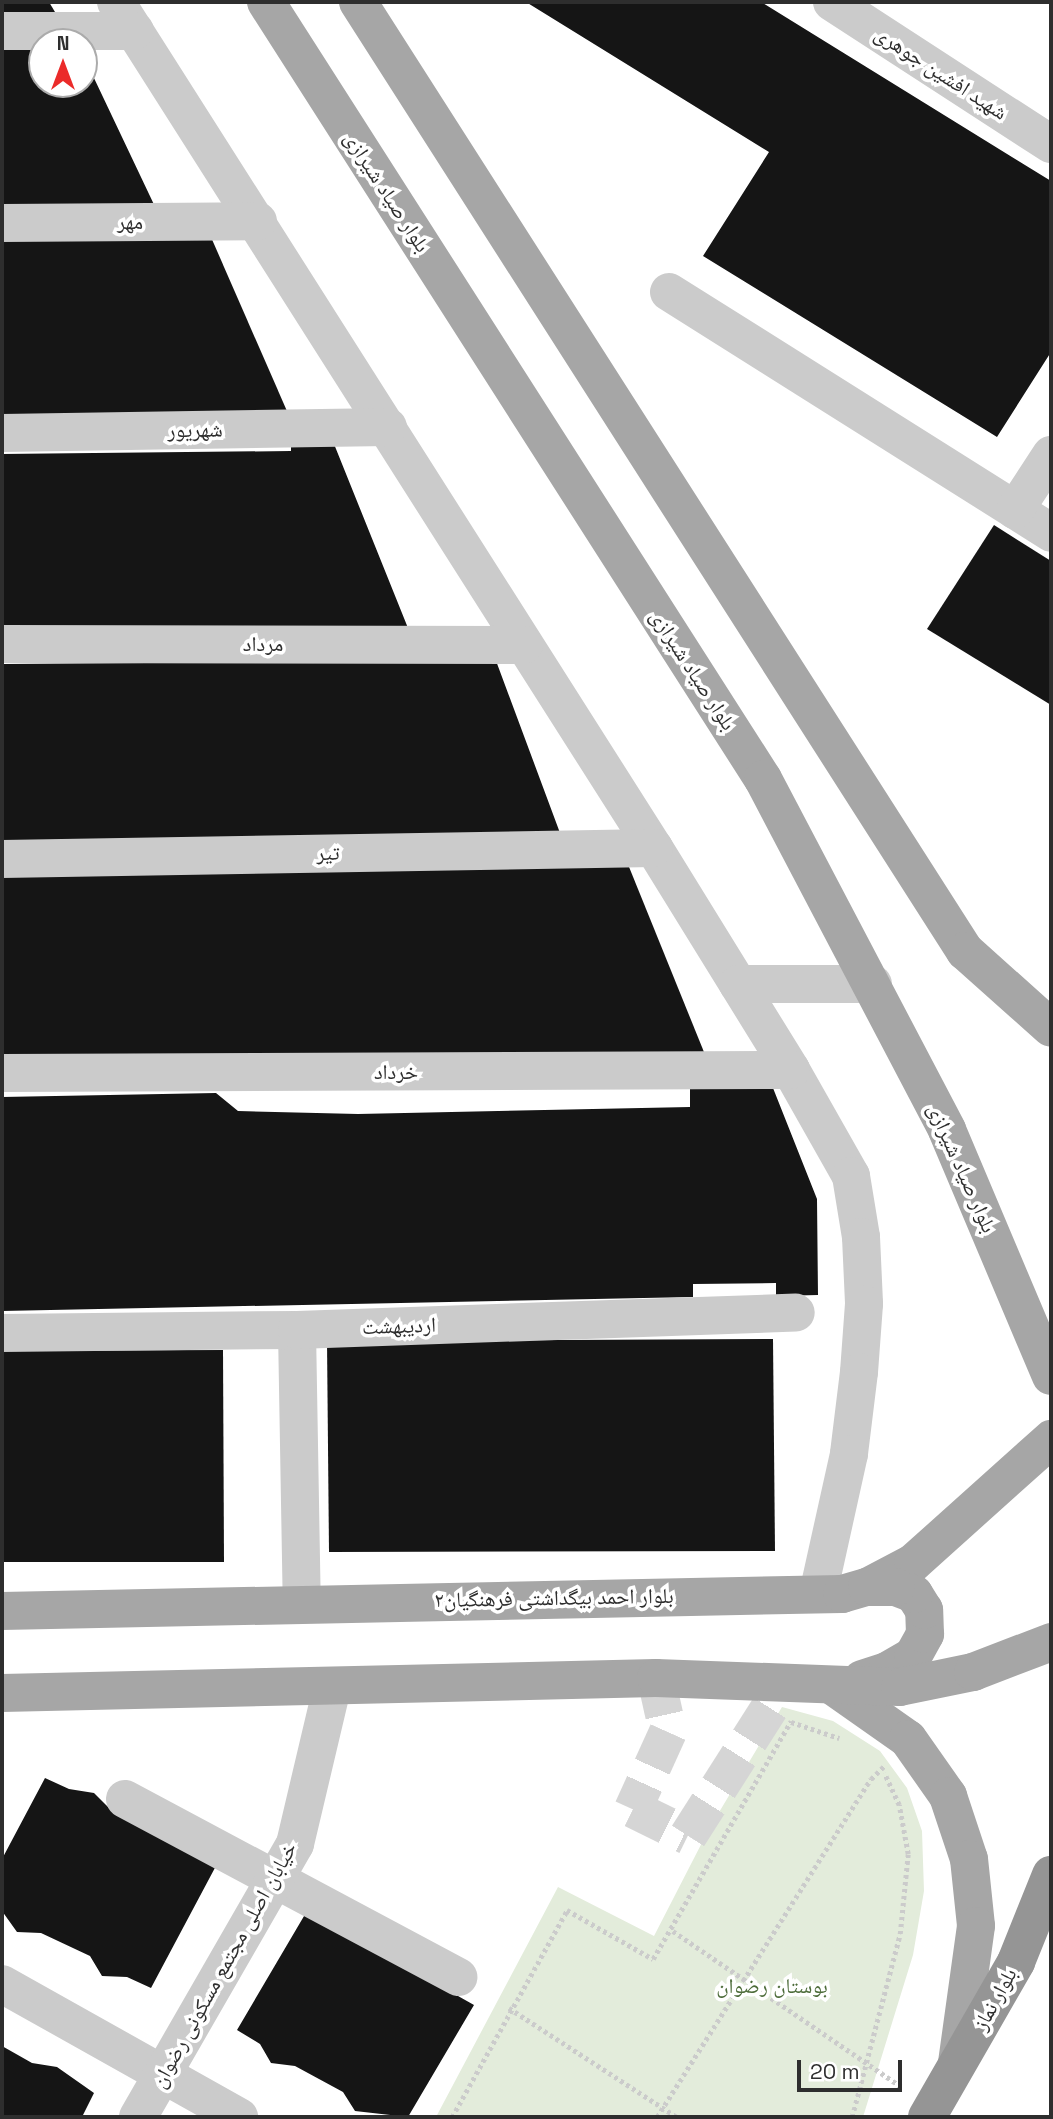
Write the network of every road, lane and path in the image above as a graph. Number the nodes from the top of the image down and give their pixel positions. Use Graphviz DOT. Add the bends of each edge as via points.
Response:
graph roads {
  1 [pos="266,2"];
  2 [pos="358,2"];
  3 [pos="832,2"];
  4 [pos="125,16"];
  5 [pos="2,31"];
  6 [pos="1051,144"];
  7 [pos="258,221"];
  8 [pos="2,223"];
  9 [pos="669,292"];
  10 [pos="388,427"];
  11 [pos="2,433"];
  12 [pos="1051,455"];
  13 [pos="1015,510"];
  14 [pos="1051,533"];
  15 [pos="2,644"];
  16 [pos="524,645"];
  17 [pos="653,848"];
  18 [pos="2,859"];
  19 [pos="738,984"];
  20 [pos="873,984"];
  21 [pos="1051,1028"];
  22 [pos="791,1070"];
  23 [pos="2,1073"];
  24 [pos="796,1313"];
  25 [pos="297,1329"];
  26 [pos="2,1333"];
  27 [pos="1051,1376"];
  28 [pos="1051,1439"];
  29 [pos="867,1587"];
  30 [pos="818,1594"];
  31 [pos="302,1604"];
  32 [pos="2,1611"];
  33 [pos="1051,1642"];
  34 [pos="834,1687"];
  35 [pos="332,1688"];
  36 [pos="2,1693"];
  37 [pos="790,1722"];
  38 [pos="908,1739"];
  39 [pos="849,1745"];
  40 [pos="875,1763"];
  41 [pos="882,1769"];
  42 [pos="125,1799"];
  43 [pos="1051,1875"];
  44 [pos="276,1876"];
  45 [pos="673,1931"];
  46 [pos="459,1977"];
  47 [pos="746,1979"];
  48 [pos="2,1984"];
  49 [pos="509,2008"];
  50 [pos="869,2063"];
  51 [pos="956,2069"];
  52 [pos="163,2074"];
  53 [pos="663,2107"];
  54 [pos="928,2116"];
  55 [pos="138,2117"];
  56 [pos="239,2117"];
  57 [pos="452,2117"];
  58 [pos="657,2117"];
  59 [pos="677,2117"];
  60 [pos="852,2117"];
  1 -- 20 [label="main road, بلوار صیاد شیرازی" via="763,779"];
  2 -- 21 [label="main road" via="965,951"];
  3 -- 6 [label="street, شهید افشین جوهری"];
  4 -- 5 [label="street"];
  4 -- 7 [label="street"];
  7 -- 8 [label="street, مهر"];
  7 -- 10 [label="street"];
  9 -- 13 [label="street"];
  10 -- 11 [label="street, شهریور"];
  10 -- 16 [label="street"];
  12 -- 13 [label="street"];
  13 -- 14 [label="street"];
  15 -- 16 [label="street, مرداد"];
  16 -- 17 [label="street"];
  17 -- 18 [label="street, تیر"];
  17 -- 19 [label="street"];
  19 -- 20 [label="street"];
  19 -- 22 [label="street"];
  20 -- 27 [label="main road, بلوار صیاد شیرازی" via="947,1130"];
  22 -- 23 [label="street, خرداد"];
  22 -- 30 [label="street" via="851,1176 861,1237 864,1304 852,1426"];
  24 -- 25 [label="street, اردیبهشت"];
  25 -- 26 [label="street, اردیبهشت"];
  25 -- 31 [label="street"];
  28 -- 29 [label="main road, بلوار احمد بیگداشتی فرهنگیان۲" via="913,1563"];
  29 -- 30 [label="main road, بلوار احمد بیگداشتی فرهنگیان۲"];
  29 -- 34 [label="main road" via="896,1587 914,1594 924,1611 925,1634 912,1656 887,1671"];
  30 -- 31 [label="main road, بلوار احمد بیگداشتی فرهنگیان۲"];
  31 -- 32 [label="main road, بلوار احمد بیگداشتی فرهنگیان۲"];
  33 -- 34 [label="main road" via="973,1672 937,1680 901,1687"];
  34 -- 35 [label="main road" via="656,1678"];
  34 -- 37 [label="path"];
  34 -- 38 [label="main road"];
  35 -- 36 [label="main road"];
  35 -- 44 [label="street, خیابان اصلی مجتمع مسکونی رضوان" via="295,1844"];
  37 -- 39 [label="path"];
  37 -- 45 [label="path"];
  38 -- 41 [label="path"];
  38 -- 51 [label="main road" via="948,1796 969,1859 976,1926"];
  40 -- 41 [label="path"];
  41 -- 47 [label="path" via="871,1779"];
  41 -- 50 [label="path" via="899,1805 908,1854 901,1934"];
  42 -- 44 [label="street"];
  43 -- 51 [label="highway, بلوار نماز" via="1016,1962"];
  44 -- 46 [label="street"];
  44 -- 52 [label="street, خیابان اصلی مجتمع مسکونی رضوان"];
  45 -- 47 [label="path"];
  45 -- 49 [label="path" via="653,1959 567,1910"];
  47 -- 50 [label="path"];
  47 -- 53 [label="path"];
  48 -- 52 [label="street"];
  49 -- 53 [label="path"];
  49 -- 57 [label="path"];
  50 -- 54 [label="path" via="897,2081"];
  50 -- 60 [label="path"];
  51 -- 54 [label="highway, بلوار نماز"];
  52 -- 55 [label="street, خیابان اصلی مجتمع مسکونی رضوان"];
  52 -- 56 [label="street"];
  53 -- 58 [label="path"];
  53 -- 59 [label="path"];
}
